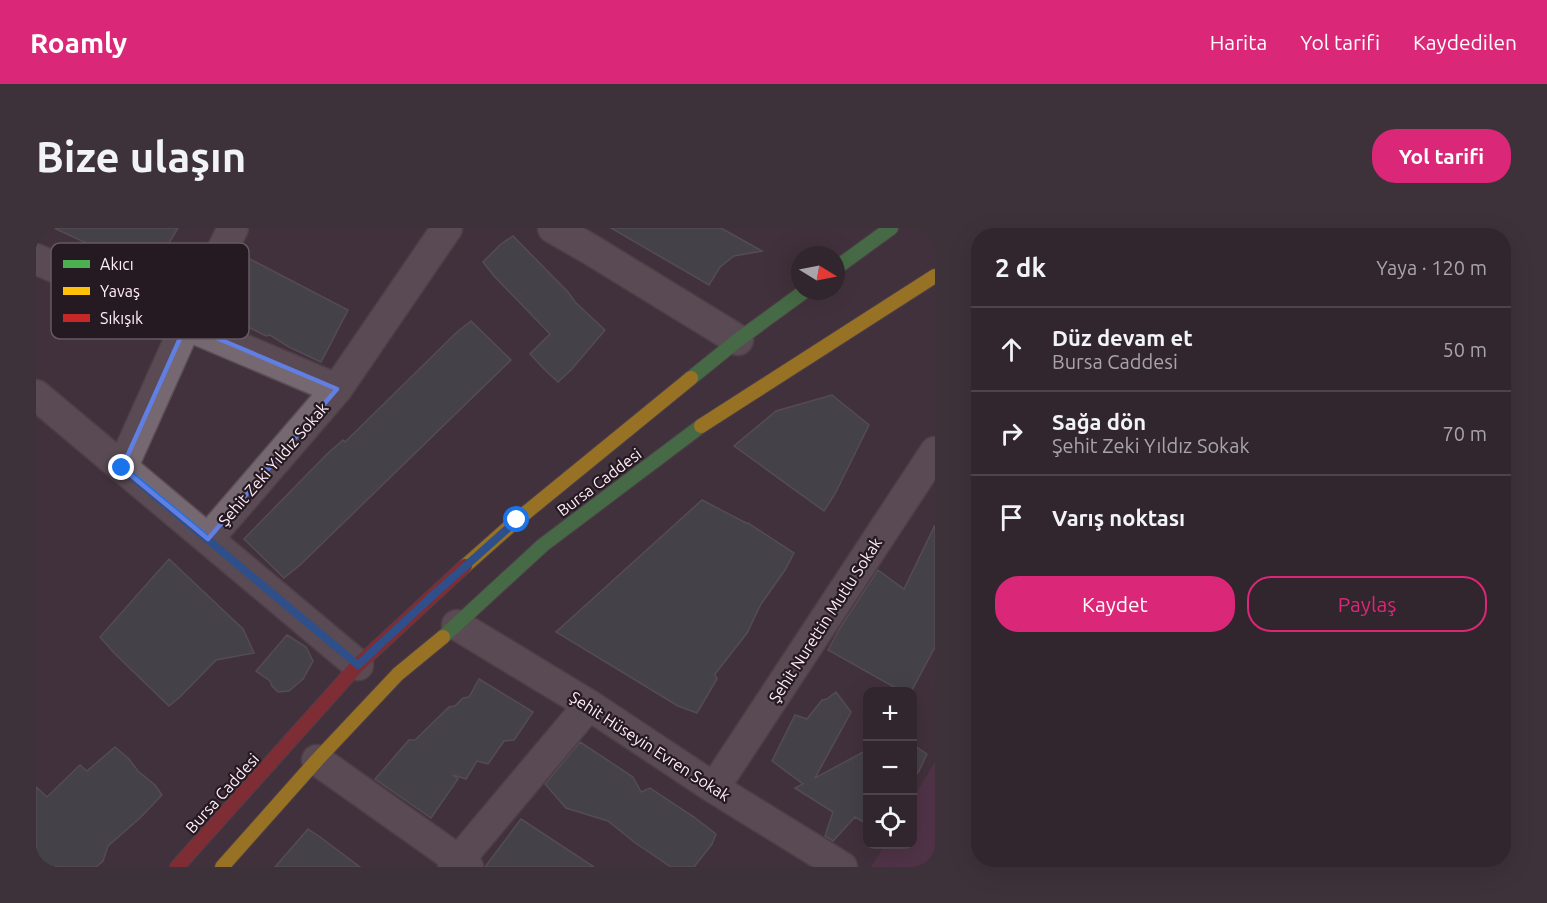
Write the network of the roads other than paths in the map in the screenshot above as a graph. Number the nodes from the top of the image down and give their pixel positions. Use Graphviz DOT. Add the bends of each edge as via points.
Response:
graph roads {
  1 [pos="233,228"];
  2 [pos="447,228"];
  3 [pos="553,228"];
  4 [pos="891,228"];
  5 [pos="593,238"];
  6 [pos="226,243"];
  7 [pos="36,259"];
  8 [pos="845,261"];
  9 [pos="51,266"];
  10 [pos="935,276"];
  11 [pos="793,300"];
  12 [pos="180,339"];
  13 [pos="219,339"];
  14 [pos="738,340"];
  15 [pos="337,389"];
  16 [pos="36,396"];
  17 [pos="935,452"];
  18 [pos="122,468"];
  19 [pos="208,539"];
  20 [pos="457,625"];
  21 [pos="358,665"];
  22 [pos="589,705"];
  23 [pos="317,760"];
  24 [pos="714,788"];
  25 [pos="460,865"];
  26 [pos="177,867"];
  27 [pos="222,867"];
  28 [pos="842,867"];
  1 -- 6 [label="street"];
  2 -- 15 [label="street, Şehit Zeki Yıldız Sokak"];
  3 -- 5 [label="street"];
  4 -- 8 [label="main road"];
  5 -- 14 [label="street"];
  7 -- 9 [label="street, Şehit Zeki Yıldız Sokak"];
  10 -- 20 [label="main road, Bursa Caddesi" via="702,425 543,544"];
  11 -- 14 [label="main road, Bursa Caddesi"];
  12 -- 18 [label="street"];
  13 -- 15 [label="street, Şehit Zeki Yıldız Sokak"];
  14 -- 21 [label="main road, Bursa Caddesi" via="517,520"];
  15 -- 19 [label="street, Şehit Zeki Yıldız Sokak"];
  16 -- 18 [label="street, Şehit Zeki Yıldız Sokak"];
  17 -- 24 [label="street, Şehit Nurettin Mutlu Sokak"];
  18 -- 19 [label="street, Şehit Zeki Yıldız Sokak"];
  19 -- 21 [label="street, Şehit Zeki Yıldız Sokak"];
  20 -- 22 [label="street, Şehit Hüseyin Evren Sokak"];
  20 -- 23 [label="main road, Bursa Caddesi" via="398,674"];
  21 -- 26 [label="main road, Bursa Caddesi"];
  22 -- 24 [label="street, Şehit Hüseyin Evren Sokak"];
  22 -- 25 [label="street"];
  23 -- 25 [label="street"];
  23 -- 27 [label="main road, Bursa Caddesi"];
  24 -- 28 [label="street, Şehit Hüseyin Evren Sokak"];
}
